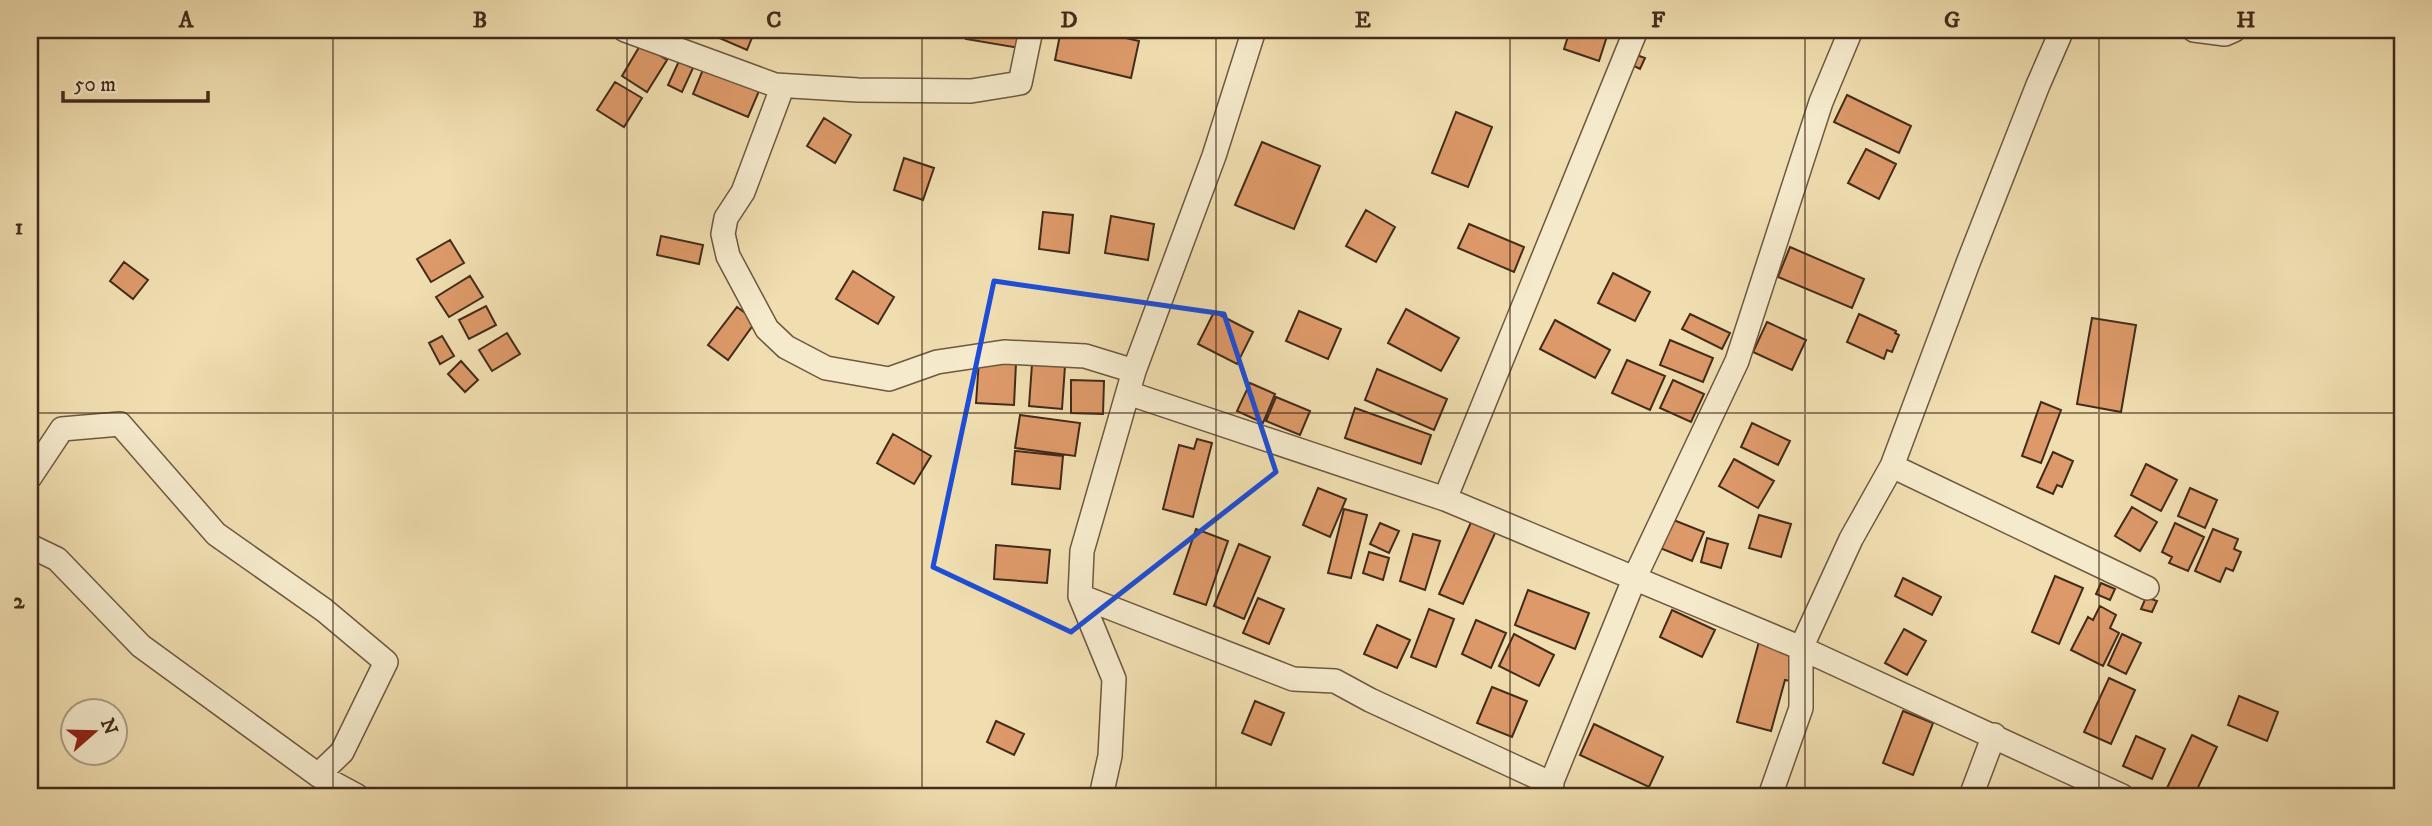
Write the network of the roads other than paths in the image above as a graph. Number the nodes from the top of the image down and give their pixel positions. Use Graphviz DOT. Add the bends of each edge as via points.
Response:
graph roads {
  1 [pos="625,30"];
  2 [pos="1031,30"];
  3 [pos="1253,30"];
  4 [pos="1636,30"];
  5 [pos="1851,30"];
  6 [pos="2062,30"];
  7 [pos="2194,30"];
  8 [pos="2234,30"];
  9 [pos="775,85"];
  10 [pos="1131,382"];
  11 [pos="1892,466"];
  12 [pos="30,477"];
  13 [pos="1445,499"];
  14 [pos="30,546"];
  15 [pos="1636,577"];
  16 [pos="2147,588"];
  17 [pos="1080,596"];
  18 [pos="1801,648"];
  19 [pos="1994,735"];
  20 [pos="318,775"];
  21 [pos="1549,790"];
  22 [pos="357,796"];
  23 [pos="1101,796"];
  24 [pos="1770,796"];
  25 [pos="1971,796"];
  26 [pos="2122,796"];
  1 -- 9 [label="street"];
  2 -- 9 [label="street" via="1020,83 971,91"];
  3 -- 10 [label="street" via="1214,156"];
  4 -- 13 [label="street"];
  5 -- 15 [label="street" via="1821,102 1737,362"];
  6 -- 11 [label="street"];
  7 -- 8 [label="street" via="2225,34"];
  9 -- 10 [label="street" via="779,96 723,233 729,256 767,329 786,347 826,368 890,379 937,362 1004,352 1085,356"];
  10 -- 13 [label="street"];
  10 -- 17 [label="street" via="1082,551"];
  11 -- 16 [label="street"];
  11 -- 18 [label="street" via="1851,539"];
  12 -- 20 [label="street" via="62,429 120,424 216,534 324,610 386,662 342,752"];
  13 -- 15 [label="street"];
  14 -- 20 [label="street" via="57,559 141,646"];
  15 -- 18 [label="street"];
  15 -- 21 [label="street"];
  17 -- 21 [label="street" via="1293,679 1335,681"];
  17 -- 23 [label="street" via="1114,679 1110,756"];
  18 -- 19 [label="street"];
  18 -- 24 [label="street" via="1801,708"];
  19 -- 25 [label="street"];
  19 -- 26 [label="street"];
  20 -- 22 [label="street"];
}
